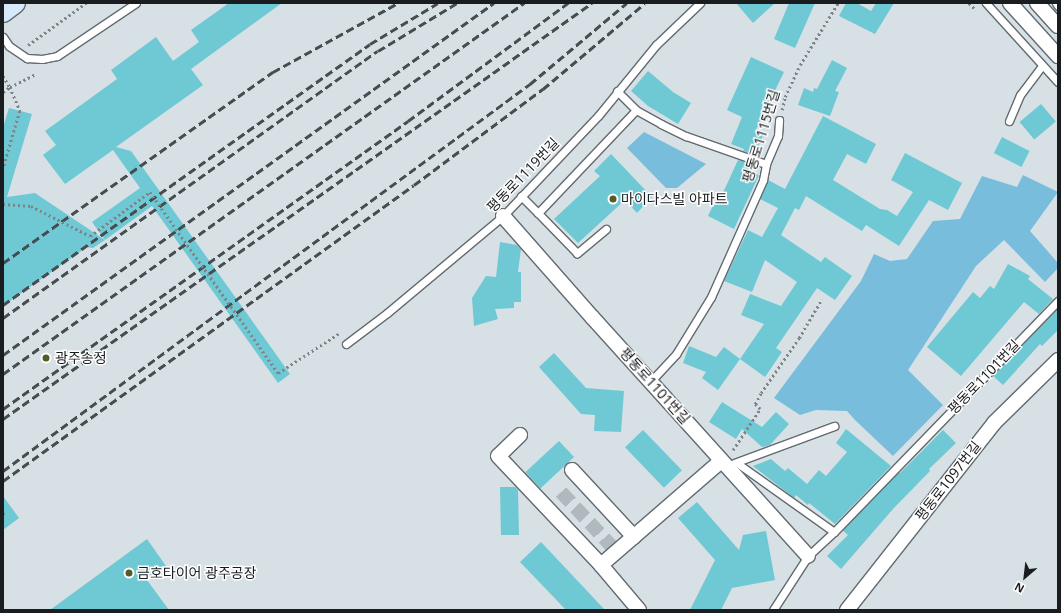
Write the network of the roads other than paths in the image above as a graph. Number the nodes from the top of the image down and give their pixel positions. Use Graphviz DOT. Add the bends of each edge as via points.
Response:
graph roads {
  1 [pos="15,3"];
  2 [pos="136,3"];
  3 [pos="700,3"];
  4 [pos="986,3"];
  5 [pos="1010,3"];
  6 [pos="1037,3"];
  7 [pos="1056,3"];
  8 [pos="1058,6"];
  9 [pos="3,12"];
  10 [pos="1058,26"];
  11 [pos="3,37"];
  12 [pos="1058,56"];
  13 [pos="1042,66"];
  14 [pos="1058,82"];
  15 [pos="617,91"];
  16 [pos="636,110"];
  17 [pos="779,120"];
  18 [pos="1009,121"];
  19 [pos="766,164"];
  20 [pos="522,196"];
  21 [pos="538,213"];
  22 [pos="503,216"];
  23 [pos="606,229"];
  24 [pos="1058,301"];
  25 [pos="346,344"];
  26 [pos="1058,360"];
  27 [pos="651,381"];
  28 [pos="834,426"];
  29 [pos="520,436"];
  30 [pos="727,462"];
  31 [pos="572,470"];
  32 [pos="834,532"];
  33 [pos="634,537"];
  34 [pos="808,556"];
  35 [pos="601,565"];
  36 [pos="639,610"];
  37 [pos="773,610"];
  38 [pos="847,610"];
  1 -- 9 [label="main road"];
  2 -- 11 [label="lane" via="58,56 27,58 9,46"];
  3 -- 15 [label="lane, 평동로1119번길" via="656,45"];
  4 -- 13 [label="lane"];
  5 -- 12 [label="street"];
  6 -- 10 [label="street"];
  7 -- 8 [label="lane"];
  13 -- 14 [label="lane"];
  13 -- 18 [label="lane" via="1020,95"];
  15 -- 16 [label="lane"];
  15 -- 20 [label="lane, 평동로1119번길" via="598,116"];
  16 -- 19 [label="lane" via="686,136"];
  16 -- 21 [label="lane"];
  17 -- 19 [label="lane, 평동로1115번길" via="778,136"];
  19 -- 27 [label="lane, 평동로1115번길" via="763,180 711,297 676,354"];
  20 -- 21 [label="lane"];
  20 -- 22 [label="lane, 평동로1119번길"];
  21 -- 23 [label="lane" via="577,254"];
  22 -- 25 [label="lane, 평동로1119번길"];
  22 -- 27 [label="street, 평동로1101번길"];
  24 -- 32 [label="lane, 평동로1101번길"];
  26 -- 38 [label="street, 평동로1097번길" via="994,423"];
  27 -- 30 [label="street, 평동로1101번길"];
  28 -- 30 [label="lane"];
  29 -- 35 [label="street" via="498,456"];
  30 -- 32 [label="lane"];
  30 -- 33 [label="street"];
  30 -- 34 [label="street, 평동로1101번길"];
  31 -- 33 [label="street"];
  32 -- 34 [label="lane, 평동로1101번길"];
  33 -- 35 [label="street"];
  34 -- 37 [label="lane, 평동로1101번길"];
  35 -- 36 [label="street"];
}
